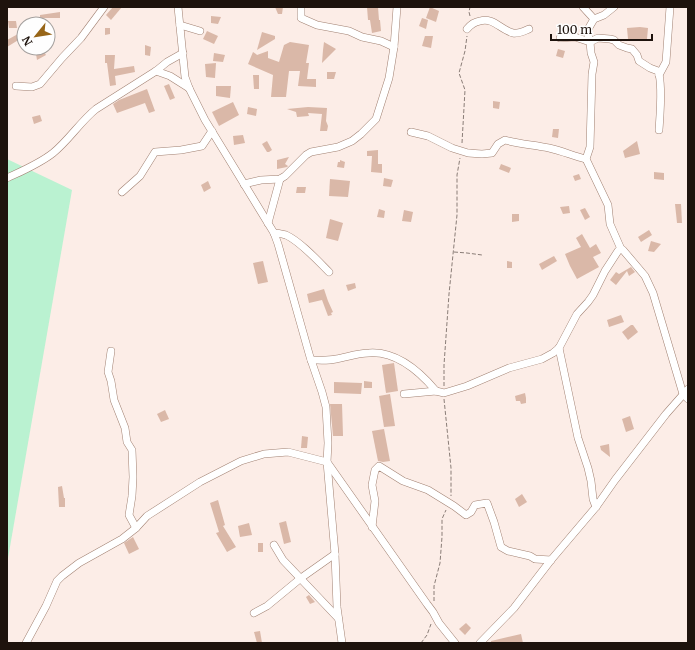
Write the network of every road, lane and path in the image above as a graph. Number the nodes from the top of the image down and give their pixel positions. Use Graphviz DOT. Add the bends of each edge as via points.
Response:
graph roads {
  1 [pos="104,7"];
  2 [pos="178,7"];
  3 [pos="302,7"];
  4 [pos="397,7"];
  5 [pos="470,7"];
  6 [pos="583,7"];
  7 [pos="614,7"];
  8 [pos="670,7"];
  9 [pos="594,19"];
  10 [pos="180,25"];
  11 [pos="467,29"];
  12 [pos="529,29"];
  13 [pos="200,31"];
  14 [pos="560,38"];
  15 [pos="590,42"];
  16 [pos="394,47"];
  17 [pos="183,53"];
  18 [pos="156,71"];
  19 [pos="659,75"];
  20 [pos="16,86"];
  21 [pos="189,88"];
  22 [pos="660,130"];
  23 [pos="212,131"];
  24 [pos="411,132"];
  25 [pos="462,151"];
  26 [pos="586,159"];
  27 [pos="7,178"];
  28 [pos="280,179"];
  29 [pos="244,184"];
  30 [pos="122,192"];
  31 [pos="268,223"];
  32 [pos="274,233"];
  33 [pos="621,250"];
  34 [pos="454,252"];
  35 [pos="482,255"];
  36 [pos="329,272"];
  37 [pos="559,348"];
  38 [pos="111,351"];
  39 [pos="311,360"];
  40 [pos="436,391"];
  41 [pos="444,393"];
  42 [pos="404,394"];
  43 [pos="686,394"];
  44 [pos="326,462"];
  45 [pos="450,503"];
  46 [pos="596,507"];
  47 [pos="372,527"];
  48 [pos="136,528"];
  49 [pos="274,545"];
  50 [pos="335,554"];
  51 [pos="551,560"];
  52 [pos="301,578"];
  53 [pos="433,612"];
  54 [pos="254,613"];
  55 [pos="338,618"];
  56 [pos="26,643"];
  57 [pos="342,643"];
  58 [pos="421,643"];
  59 [pos="455,643"];
  60 [pos="480,643"];
  1 -- 20 [label="street" via="81,38 40,84 32,87"];
  2 -- 10 [label="street"];
  3 -- 16 [label="street" via="301,18"];
  4 -- 16 [label="street"];
  5 -- 11 [label="path" via="471,20"];
  6 -- 9 [label="street"];
  7 -- 9 [label="street"];
  8 -- 19 [label="street" via="666,62"];
  9 -- 15 [label="street" via="587,31"];
  10 -- 13 [label="street"];
  10 -- 17 [label="street"];
  11 -- 12 [label="street" via="472,23 483,20 489,20 514,33"];
  11 -- 25 [label="path" via="459,73 465,90"];
  14 -- 15 [label="street" via="575,37"];
  15 -- 19 [label="street" via="598,38 614,40 619,45 632,49 639,60 658,71"];
  15 -- 26 [label="street" via="594,62 590,147"];
  16 -- 28 [label="street" via="389,78 376,119 352,141 306,155"];
  17 -- 18 [label="street"];
  17 -- 21 [label="street"];
  18 -- 21 [label="street"];
  18 -- 27 [label="street" via="89,114 53,153"];
  19 -- 22 [label="street"];
  21 -- 23 [label="street"];
  23 -- 29 [label="street"];
  23 -- 30 [label="street" via="202,146 156,152 140,176"];
  24 -- 25 [label="street" via="428,136"];
  25 -- 26 [label="street" via="492,153 498,144 505,140"];
  25 -- 34 [label="path" via="457,175"];
  26 -- 33 [label="street" via="608,205 610,224"];
  28 -- 29 [label="street"];
  28 -- 31 [label="street"];
  29 -- 31 [label="street"];
  31 -- 32 [label="street"];
  32 -- 36 [label="street" via="286,235 298,243"];
  32 -- 39 [label="street"];
  33 -- 37 [label="street" via="604,272 593,295 576,314"];
  33 -- 43 [label="street" via="644,276 653,293"];
  34 -- 35 [label="path"];
  34 -- 41 [label="path" via="449,294"];
  37 -- 41 [label="street" via="542,359 509,368 468,386"];
  37 -- 46 [label="street"];
  38 -- 48 [label="street" via="108,372 114,400 132,450 132,496 129,515"];
  39 -- 40 [label="street" via="323,361 370,352 393,356 418,372"];
  39 -- 44 [label="street" via="326,407"];
  40 -- 41 [label="street"];
  40 -- 42 [label="street"];
  41 -- 45 [label="path" via="451,468"];
  43 -- 46 [label="street" via="666,414"];
  44 -- 47 [label="street"];
  44 -- 48 [label="street" via="288,452 264,454 242,461 200,482 153,511"];
  44 -- 50 [label="street"];
  45 -- 47 [label="street" via="428,490 403,481 379,466 375,470 372,485 375,501"];
  45 -- 51 [label="street" via="466,514 471,512 475,505 487,503 501,546 508,551 535,559"];
  45 -- 53 [label="path" via="442,519 440,563 434,586"];
  46 -- 51 [label="street"];
  47 -- 53 [label="street"];
  48 -- 56 [label="street" via="122,540 79,563 57,581"];
  49 -- 52 [label="street" via="283,560"];
  50 -- 52 [label="street"];
  50 -- 55 [label="street"];
  51 -- 60 [label="street" via="514,608"];
  52 -- 54 [label="street" via="267,606"];
  52 -- 55 [label="street"];
  53 -- 58 [label="path" via="427,635"];
  53 -- 59 [label="street"];
  55 -- 57 [label="street"];
}
